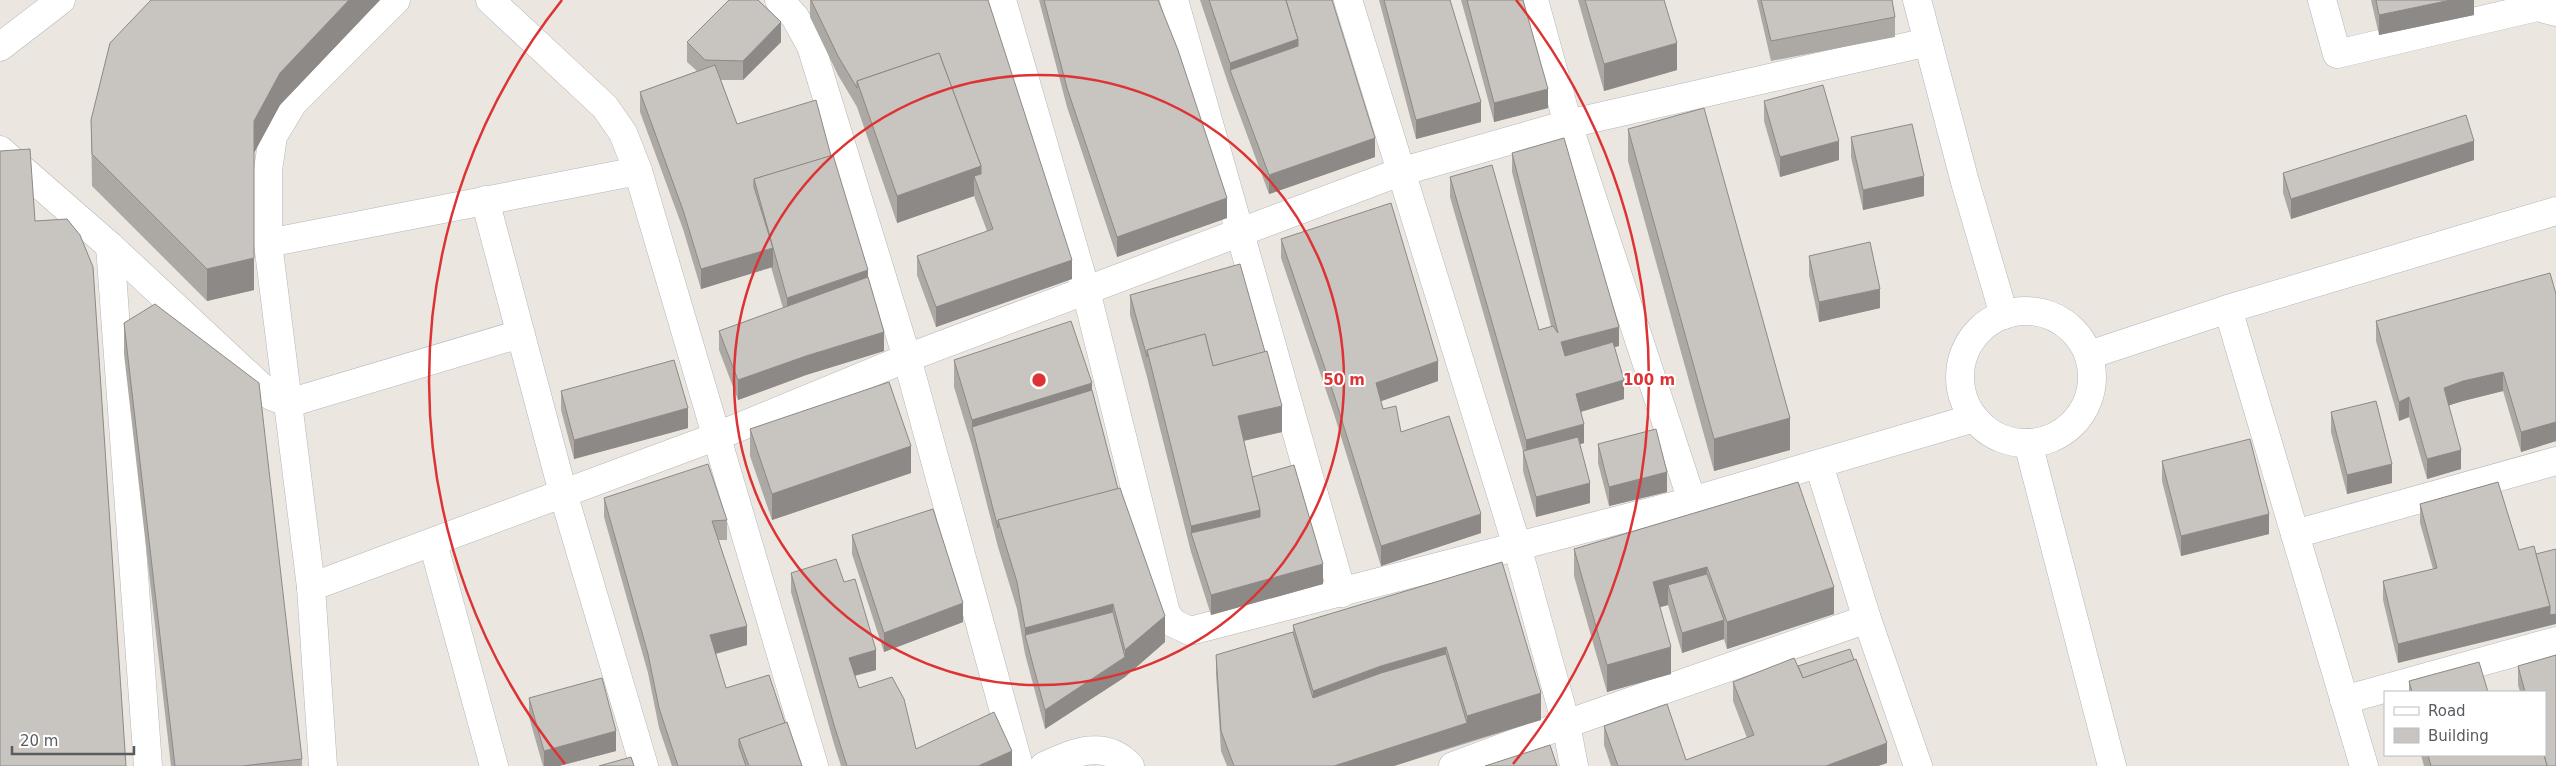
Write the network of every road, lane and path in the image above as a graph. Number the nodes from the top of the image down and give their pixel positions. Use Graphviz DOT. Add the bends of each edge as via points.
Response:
graph roads {
  1 [pos="61,0"];
  2 [pos="396,0"];
  3 [pos="490,0"];
  4 [pos="779,0"];
  5 [pos="1002,0"];
  6 [pos="1174,0"];
  7 [pos="1348,0"];
  8 [pos="1534,0"];
  9 [pos="1917,0"];
  10 [pos="2322,0"];
  11 [pos="2556,12"];
  12 [pos="1928,42"];
  13 [pos="0,47"];
  14 [pos="1568,124"];
  15 [pos="0,150"];
  16 [pos="638,171"];
  17 [pos="1400,172"];
  18 [pos="485,200"];
  19 [pos="2556,211"];
  20 [pos="1241,231"];
  21 [pos="268,243"];
  22 [pos="110,246"];
  23 [pos="1086,291"];
  24 [pos="2228,309"];
  25 [pos="2004,315"];
  26 [pos="520,334"];
  27 [pos="2089,355"];
  28 [pos="907,358"];
  29 [pos="289,403"];
  30 [pos="1974,418"];
  31 [pos="715,437"];
  32 [pos="2028,443"];
  33 [pos="2555,464"];
  34 [pos="1819,465"];
  35 [pos="563,493"];
  36 [pos="1692,501"];
  37 [pos="2295,534"];
  38 [pos="433,543"];
  39 [pos="1517,546"];
  40 [pos="311,587"];
  41 [pos="1342,593"];
  42 [pos="1867,619"];
  43 [pos="2556,641"];
  44 [pos="2344,700"];
  45 [pos="1566,724"];
  46 [pos="148,766"];
  47 [pos="324,766"];
  48 [pos="494,766"];
  49 [pos="644,766"];
  50 [pos="814,766"];
  51 [pos="1019,766"];
  52 [pos="1044,766"];
  53 [pos="1130,766"];
  54 [pos="1453,766"];
  55 [pos="1574,766"];
  56 [pos="1918,766"];
  57 [pos="2112,766"];
  58 [pos="2364,766"];
  1 -- 13 [label="street"];
  2 -- 21 [label="street" via="293,103 273,136 268,170"];
  3 -- 16 [label="street" via="605,107 623,133"];
  4 -- 28 [label="street" via="795,17 811,46"];
  5 -- 23 [label="street"];
  6 -- 20 [label="street"];
  7 -- 17 [label="street"];
  8 -- 14 [label="street"];
  9 -- 12 [label="street"];
  10 -- 11 [label="street" via="2337,54 2538,7"];
  12 -- 14 [label="street"];
  12 -- 25 [label="street"];
  14 -- 17 [label="street"];
  14 -- 36 [label="street"];
  15 -- 22 [label="street"];
  16 -- 18 [label="street"];
  16 -- 31 [label="street"];
  17 -- 20 [label="street"];
  17 -- 39 [label="street"];
  18 -- 21 [label="street"];
  18 -- 26 [label="street"];
  19 -- 24 [label="street"];
  20 -- 23 [label="street"];
  20 -- 41 [label="street"];
  21 -- 29 [label="street"];
  22 -- 29 [label="street" via="271,396"];
  22 -- 46 [label="street"];
  23 -- 28 [label="street"];
  23 -- 41 [label="street" via="1166,613 1173,623 1190,631"];
  24 -- 27 [label="street"];
  24 -- 37 [label="street"];
  25 -- 27 [label="street" via="2024,311 2045,314 2079,336"];
  25 -- 30 [label="street" via="1986,325 1972,340 1963,359 1960,379 1964,399"];
  26 -- 29 [label="street"];
  26 -- 35 [label="street"];
  27 -- 32 [label="street" via="2093,375 2090,396 2081,414 2055,436"];
  28 -- 31 [label="street"];
  28 -- 51 [label="street"];
  29 -- 40 [label="street"];
  30 -- 32 [label="street" via="2008,441"];
  30 -- 34 [label="street"];
  31 -- 35 [label="street"];
  31 -- 50 [label="street"];
  32 -- 57 [label="street"];
  33 -- 37 [label="street"];
  34 -- 36 [label="street"];
  34 -- 42 [label="street"];
  35 -- 38 [label="street"];
  35 -- 49 [label="street"];
  36 -- 39 [label="street"];
  37 -- 44 [label="street"];
  38 -- 40 [label="street"];
  38 -- 48 [label="street"];
  39 -- 41 [label="street"];
  39 -- 45 [label="street"];
  40 -- 47 [label="street"];
  42 -- 45 [label="street"];
  42 -- 56 [label="street"];
  43 -- 44 [label="street"];
  44 -- 58 [label="street"];
  45 -- 54 [label="street"];
  45 -- 55 [label="street"];
  52 -- 53 [label="street" via="1076,752 1102,750"];
}
